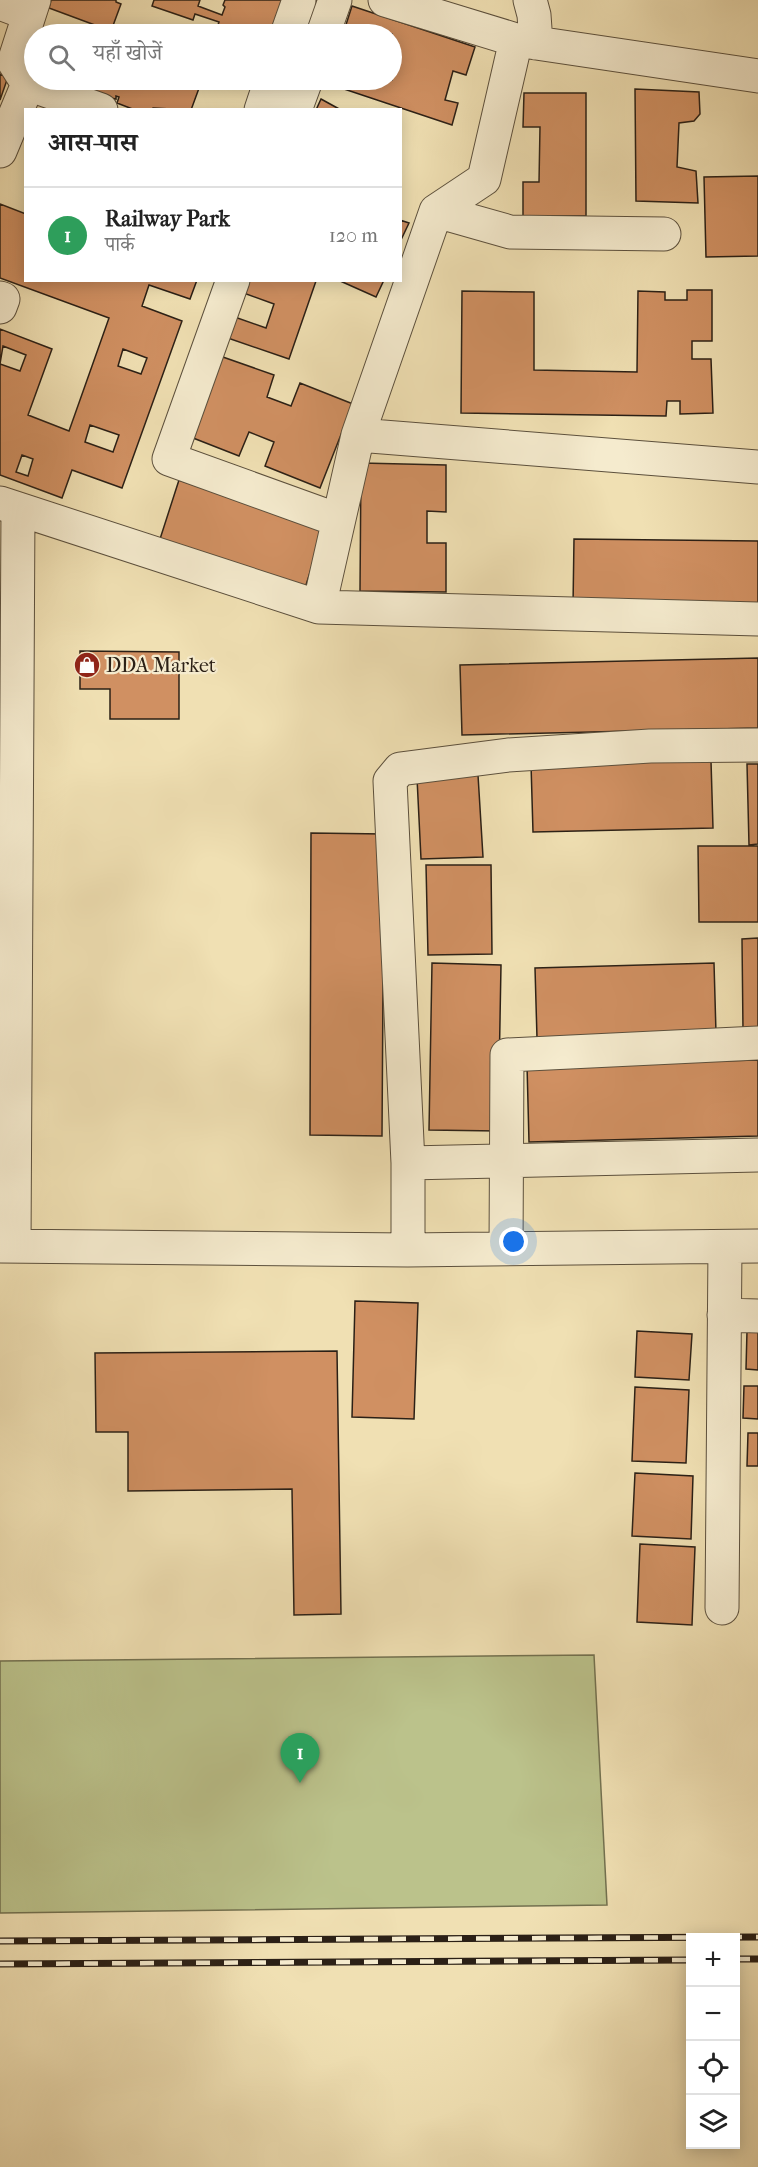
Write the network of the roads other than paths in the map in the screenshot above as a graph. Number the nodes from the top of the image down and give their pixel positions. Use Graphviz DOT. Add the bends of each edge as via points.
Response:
graph roads {
  1 [pos="299,0"];
  2 [pos="335,0"];
  3 [pos="385,0"];
  4 [pos="530,0"];
  5 [pos="21,6"];
  6 [pos="291,24"];
  7 [pos="327,24"];
  8 [pos="526,41"];
  9 [pos="758,76"];
  10 [pos="24,78"];
  11 [pos="25,90"];
  12 [pos="45,90"];
  13 [pos="268,90"];
  14 [pos="303,90"];
  15 [pos="95,108"];
  16 [pos="262,108"];
  17 [pos="297,108"];
  18 [pos="0,151"];
  19 [pos="436,211"];
  20 [pos="664,234"];
  21 [pos="232,282"];
  22 [pos="0,298"];
  23 [pos="0,307"];
  24 [pos="358,435"];
  25 [pos="758,467"];
  26 [pos="9,506"];
  27 [pos="338,520"];
  28 [pos="319,607"];
  29 [pos="758,619"];
  30 [pos="758,745"];
  31 [pos="758,1043"];
  32 [pos="758,1155"];
  33 [pos="506,1161"];
  34 [pos="408,1163"];
  35 [pos="7,1246"];
  36 [pos="758,1246"];
  37 [pos="725,1247"];
  38 [pos="506,1249"];
  39 [pos="408,1250"];
  40 [pos="724,1315"];
  41 [pos="758,1316"];
  42 [pos="722,1608"];
  1 -- 6 [label="street"];
  2 -- 7 [label="street"];
  3 -- 8 [label="street"];
  4 -- 8 [label="street" via="534,15"];
  5 -- 10 [label="street" via="14,62"];
  8 -- 9 [label="street"];
  8 -- 19 [label="street" via="484,179"];
  11 -- 18 [label="street"];
  12 -- 15 [label="street"];
  13 -- 16 [label="street"];
  14 -- 17 [label="street"];
  19 -- 20 [label="street" via="510,232"];
  19 -- 24 [label="street"];
  21 -- 27 [label="street" via="169,459"];
  22 -- 23 [label="street"];
  24 -- 25 [label="street"];
  24 -- 27 [label="street"];
  26 -- 28 [label="street"];
  26 -- 35 [label="street"];
  27 -- 28 [label="street"];
  28 -- 29 [label="street"];
  30 -- 34 [label="street" via="650,746 508,755 400,770 395,774 390,781"];
  31 -- 33 [label="street" via="507,1055"];
  32 -- 33 [label="street"];
  33 -- 34 [label="street"];
  33 -- 38 [label="street"];
  34 -- 39 [label="street"];
  35 -- 39 [label="street"];
  36 -- 37 [label="street"];
  37 -- 38 [label="street"];
  37 -- 40 [label="street"];
  38 -- 39 [label="street"];
  40 -- 41 [label="street"];
  40 -- 42 [label="street"];
}
